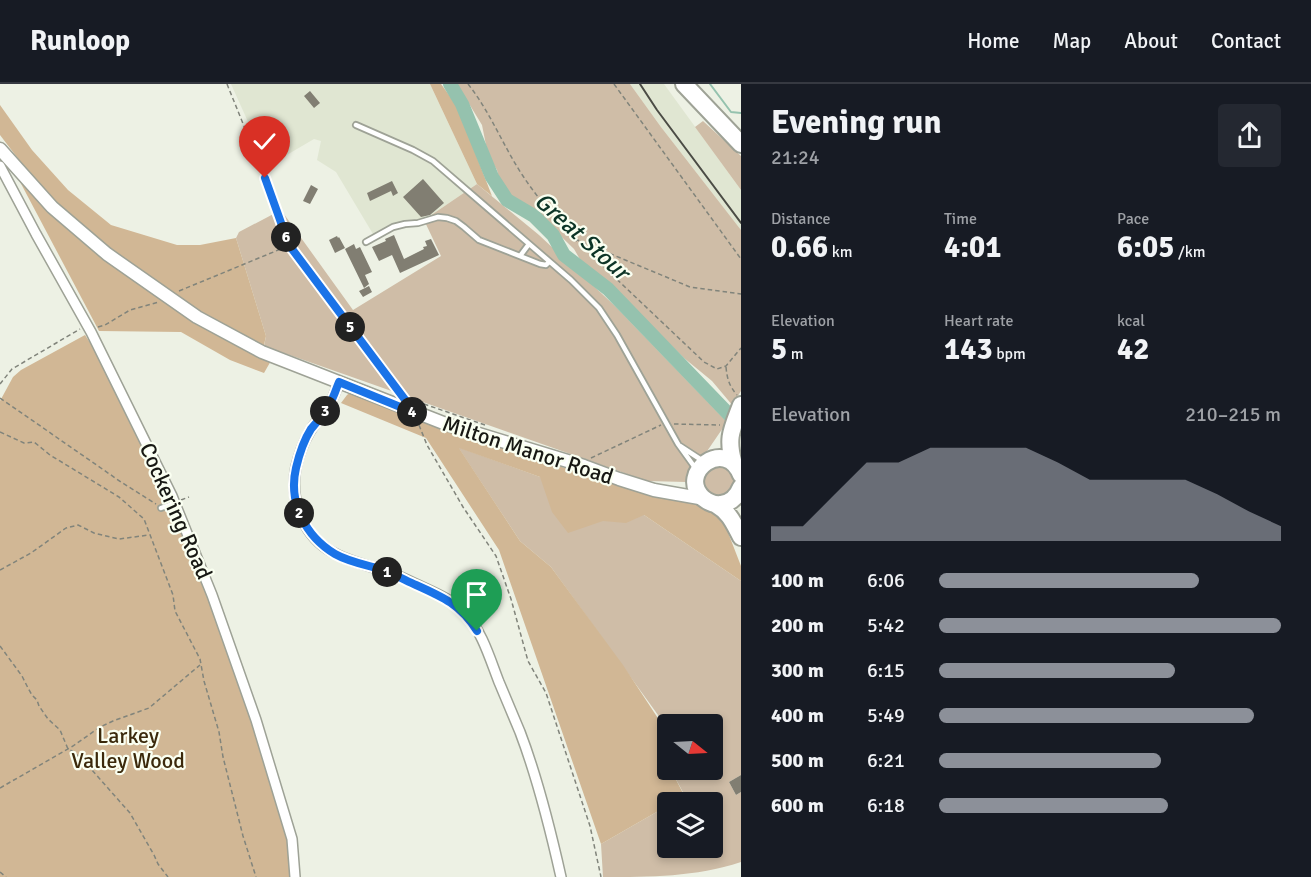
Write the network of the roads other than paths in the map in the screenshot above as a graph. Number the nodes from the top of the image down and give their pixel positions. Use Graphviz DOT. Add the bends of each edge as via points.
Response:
graph roads {
  1 [pos="684,84"];
  2 [pos="356,125"];
  3 [pos="741,144"];
  4 [pos="0,149"];
  5 [pos="0,166"];
  6 [pos="366,242"];
  7 [pos="529,244"];
  8 [pos="520,256"];
  9 [pos="549,262"];
  10 [pos="339,382"];
  11 [pos="740,405"];
  12 [pos="731,432"];
  13 [pos="678,444"];
  14 [pos="702,468"];
  15 [pos="738,469"];
  16 [pos="741,488"];
  17 [pos="671,494"];
  18 [pos="710,502"];
  19 [pos="174,503"];
  20 [pos="162,508"];
  21 [pos="741,528"];
  22 [pos="741,537"];
  23 [pos="296,877"];
  24 [pos="561,877"];
  1 -- 3 [label="highway" via="730,128"];
  2 -- 7 [label="lane" via="433,161"];
  4 -- 10 [label="street, Milton Manor Road" via="52,207 163,299 262,352"];
  5 -- 19 [label="street, Cockering Road" via="88,325"];
  6 -- 8 [label="lane" via="393,227 438,217 456,221 479,240"];
  7 -- 8 [label="lane"];
  7 -- 9 [label="lane"];
  8 -- 9 [label="lane" via="540,264"];
  9 -- 13 [label="lane" via="599,308"];
  10 -- 17 [label="street, Milton Manor Road" via="420,409 446,424"];
  10 -- 24 [label="street" via="299,456 294,489 301,517 311,534 335,554 440,595 471,621 520,733"];
  11 -- 12 [label="highway"];
  12 -- 14 [label="highway"];
  12 -- 15 [label="highway" via="730,451"];
  13 -- 14 [label="lane"];
  13 -- 14 [label="lane" via="692,465"];
  14 -- 15 [label="highway" via="723,458"];
  14 -- 17 [label="street" via="690,485"];
  14 -- 18 [label="highway" via="696,487"];
  16 -- 18 [label="highway" via="733,500"];
  16 -- 21 [label="highway"];
  17 -- 18 [label="street, Milton Manor Road"];
  18 -- 22 [label="highway" via="726,511"];
  19 -- 20 [label="lane"];
  19 -- 23 [label="street, Cockering Road" via="212,595 256,720 292,839"];
}
